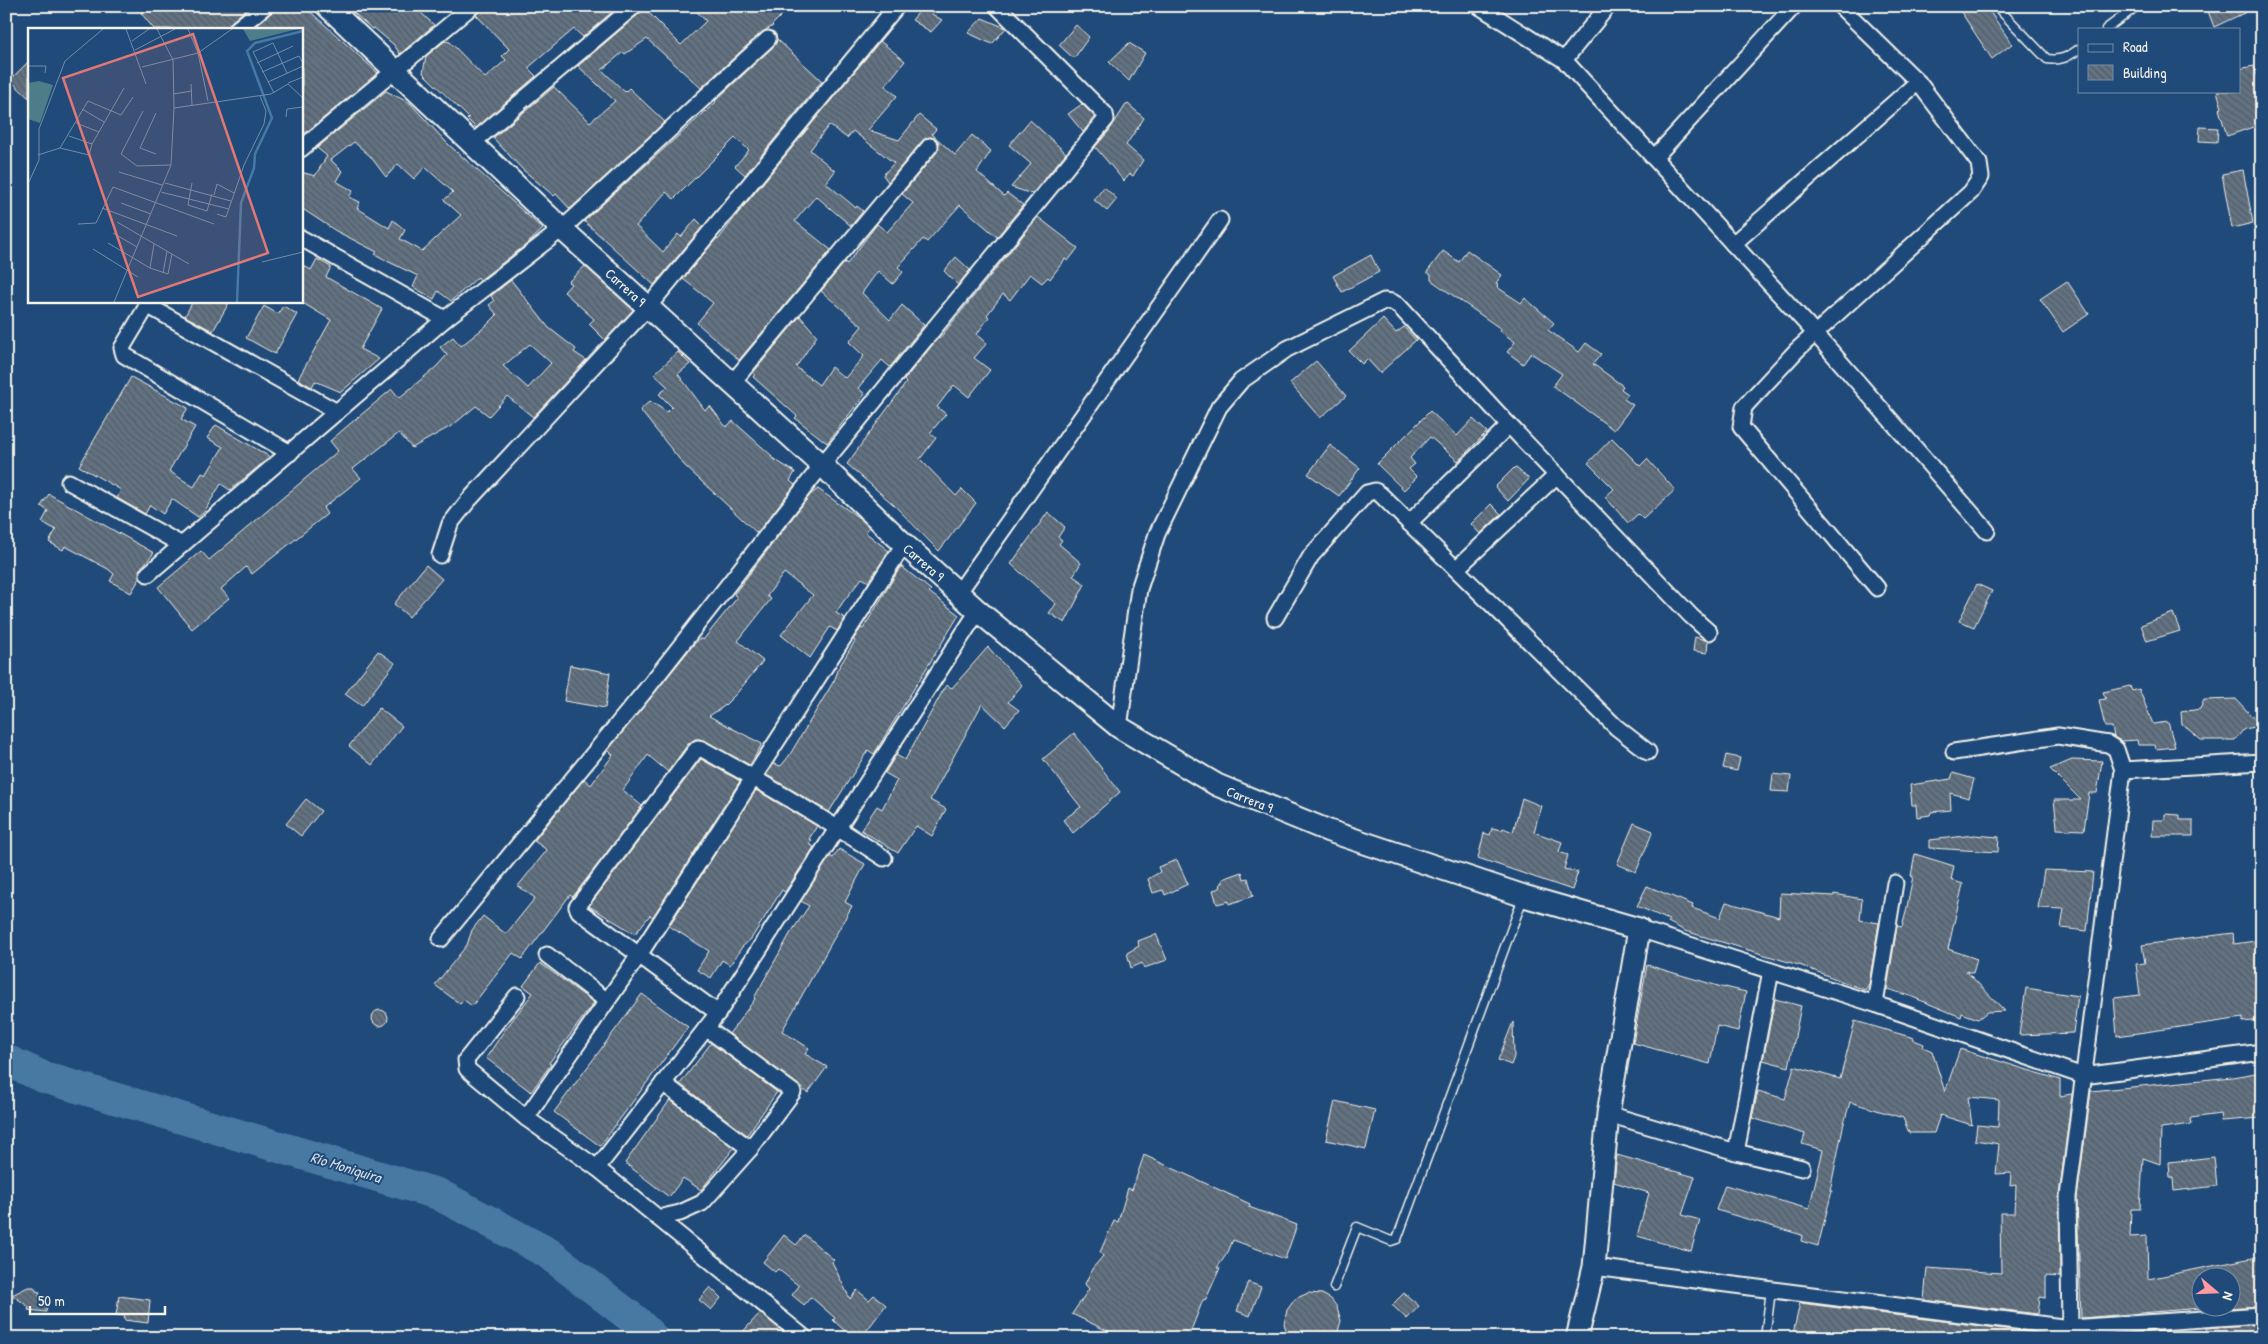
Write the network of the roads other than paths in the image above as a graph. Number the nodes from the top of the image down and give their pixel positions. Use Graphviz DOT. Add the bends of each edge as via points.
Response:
graph roads {
  1 [pos="265,6"];
  2 [pos="327,6"];
  3 [pos="472,6"];
  4 [pos="634,6"];
  5 [pos="897,6"];
  6 [pos="997,6"];
  7 [pos="1479,6"];
  8 [pos="1608,6"];
  9 [pos="1794,6"];
  10 [pos="1840,6"];
  11 [pos="1996,6"];
  12 [pos="2137,6"];
  13 [pos="238,28"];
  14 [pos="2107,28"];
  15 [pos="768,39"];
  16 [pos="2078,50"];
  17 [pos="1564,60"];
  18 [pos="395,71"];
  19 [pos="1918,82"];
  20 [pos="471,144"];
  21 [pos="930,146"];
  22 [pos="302,148"];
  23 [pos="1654,158"];
  24 [pos="1220,220"];
  25 [pos="562,229"];
  26 [pos="302,239"];
  27 [pos="1733,244"];
  28 [pos="149,303"];
  29 [pos="648,307"];
  30 [pos="445,319"];
  31 [pos="1815,333"];
  32 [pos="732,383"];
  33 [pos="337,412"];
  34 [pos="1509,425"];
  35 [pos="290,453"];
  36 [pos="822,465"];
  37 [pos="1557,476"];
  38 [pos="69,482"];
  39 [pos="1409,523"];
  40 [pos="1987,532"];
  41 [pos="904,544"];
  42 [pos="182,545"];
  43 [pos="440,555"];
  44 [pos="1456,569"];
  45 [pos="148,574"];
  46 [pos="1877,588"];
  47 [pos="959,592"];
  48 [pos="978,611"];
  49 [pos="1275,618"];
  50 [pos="1710,632"];
  51 [pos="1119,727"];
  52 [pos="1648,752"];
  53 [pos="1954,752"];
  54 [pos="2262,762"];
  55 [pos="2123,770"];
  56 [pos="753,777"];
  57 [pos="838,828"];
  58 [pos="884,858"];
  59 [pos="1896,882"];
  60 [pos="1524,896"];
  61 [pos="1639,929"];
  62 [pos="441,939"];
  63 [pos="547,955"];
  64 [pos="639,955"];
  65 [pos="1772,971"];
  66 [pos="517,996"];
  67 [pos="607,1001"];
  68 [pos="1875,1004"];
  69 [pos="718,1012"];
  70 [pos="706,1028"];
  71 [pos="2262,1052"];
  72 [pos="2082,1076"];
  73 [pos="663,1084"];
  74 [pos="1608,1114"];
  75 [pos="526,1118"];
  76 [pos="750,1149"];
  77 [pos="1736,1152"];
  78 [pos="597,1168"];
  79 [pos="1802,1168"];
  80 [pos="658,1218"];
  81 [pos="1594,1266"];
  82 [pos="1334,1288"];
  83 [pos="1771,1290"];
  84 [pos="2262,1315"];
  85 [pos="2071,1333"];
  86 [pos="805,1338"];
  87 [pos="1576,1338"];
  88 [pos="1765,1338"];
  1 -- 13 [label="street"];
  2 -- 18 [label="main road, Carrera 9"];
  3 -- 18 [label="street"];
  4 -- 20 [label="street"];
  5 -- 29 [label="street"];
  6 -- 36 [label="street" via="1105,114 1106,119"];
  7 -- 17 [label="street"];
  8 -- 17 [label="street"];
  9 -- 23 [label="street"];
  10 -- 19 [label="street"];
  11 -- 16 [label="lane" via="2047,59 2067,58"];
  12 -- 14 [label="lane"];
  15 -- 25 [label="street"];
  17 -- 23 [label="street"];
  18 -- 20 [label="main road, Carrera 9"];
  18 -- 22 [label="street"];
  19 -- 27 [label="street"];
  19 -- 31 [label="street" via="1979,163 1982,177 1971,192"];
  20 -- 25 [label="main road, Carrera 9"];
  21 -- 32 [label="street"];
  23 -- 27 [label="street"];
  24 -- 47 [label="street"];
  25 -- 29 [label="main road, Carrera 9"];
  25 -- 30 [label="street"];
  26 -- 30 [label="street"];
  27 -- 31 [label="street"];
  28 -- 33 [label="street"];
  28 -- 35 [label="street" via="122,348 124,356"];
  29 -- 32 [label="main road, Carrera 9"];
  29 -- 43 [label="street" via="468,501 450,524"];
  30 -- 33 [label="street"];
  31 -- 40 [label="street"];
  31 -- 46 [label="street" via="1744,407 1741,426"];
  32 -- 36 [label="main road, Carrera 9"];
  33 -- 35 [label="street"];
  34 -- 37 [label="street"];
  34 -- 39 [label="street"];
  34 -- 51 [label="street" via="1392,302 1384,301 1287,349 1241,381 1219,406 1157,534 1139,589"];
  35 -- 42 [label="street"];
  36 -- 41 [label="main road, Carrera 9"];
  36 -- 62 [label="street" via="649,686"];
  37 -- 44 [label="street"];
  37 -- 50 [label="street"];
  38 -- 42 [label="street"];
  39 -- 44 [label="street"];
  39 -- 49 [label="street" via="1381,494 1367,492 1311,556"];
  41 -- 47 [label="main road, Carrera 9"];
  41 -- 56 [label="street"];
  42 -- 45 [label="street"];
  44 -- 52 [label="street" via="1616,727"];
  47 -- 48 [label="main road, Carrera 9"];
  48 -- 51 [label="main road, Carrera 9"];
  48 -- 57 [label="street"];
  51 -- 60 [label="main road, Carrera 9" via="1217,785 1329,831"];
  53 -- 55 [label="street" via="2058,736 2108,744 2116,749"];
  54 -- 55 [label="street"];
  55 -- 72 [label="street"];
  56 -- 57 [label="street"];
  56 -- 64 [label="street"];
  56 -- 64 [label="street" via="698,748 579,902 579,912"];
  57 -- 58 [label="street"];
  57 -- 69 [label="street"];
  59 -- 68 [label="street"];
  60 -- 61 [label="main road, Carrera 9"];
  60 -- 82 [label="lane" via="1397,1239 1391,1241 1357,1227"];
  61 -- 65 [label="street"];
  61 -- 74 [label="main road"];
  63 -- 67 [label="street"];
  64 -- 67 [label="street"];
  64 -- 69 [label="street"];
  65 -- 68 [label="street"];
  65 -- 77 [label="street"];
  66 -- 75 [label="street" via="465,1065"];
  67 -- 75 [label="street"];
  68 -- 72 [label="street"];
  69 -- 70 [label="street"];
  70 -- 73 [label="street"];
  70 -- 76 [label="street" via="793,1092"];
  71 -- 72 [label="street"];
  72 -- 85 [label="street" via="2068,1197"];
  73 -- 76 [label="street"];
  73 -- 78 [label="street"];
  74 -- 77 [label="street"];
  74 -- 81 [label="main road"];
  75 -- 78 [label="street"];
  76 -- 80 [label="street" via="702,1203"];
  77 -- 79 [label="street"];
  78 -- 80 [label="street"];
  80 -- 86 [label="street"];
  81 -- 83 [label="street"];
  81 -- 87 [label="main road"];
  83 -- 85 [label="street"];
  83 -- 88 [label="lane"];
  84 -- 85 [label="street"];
}
